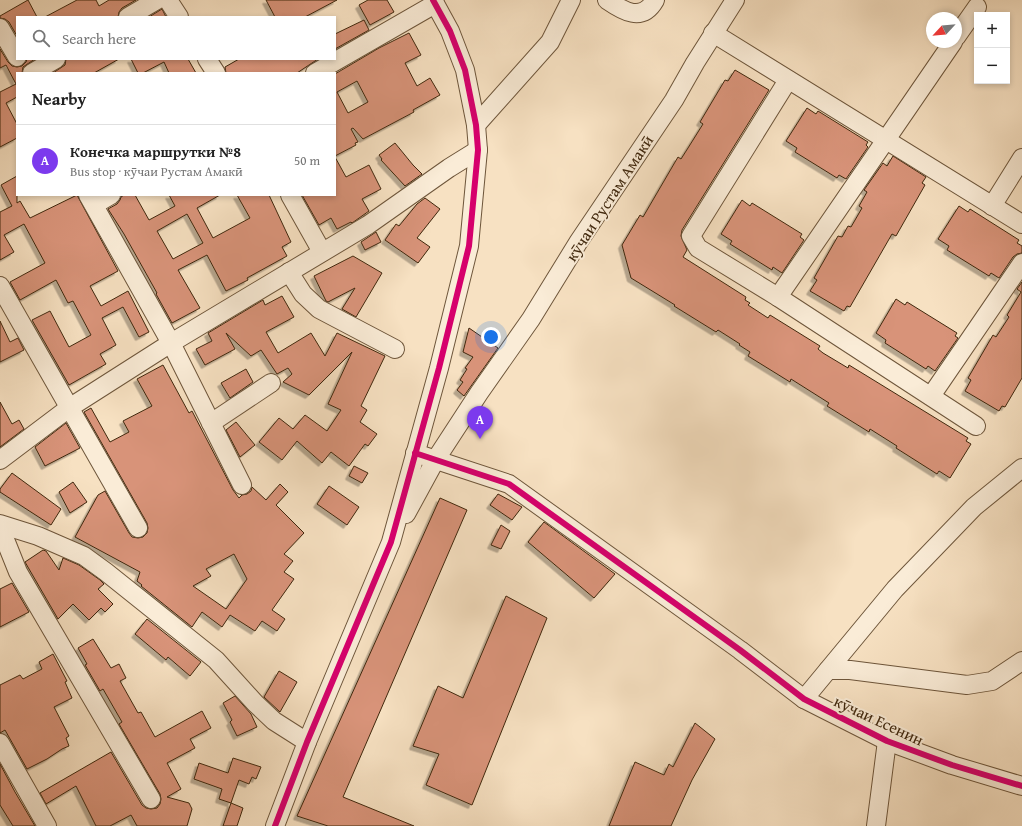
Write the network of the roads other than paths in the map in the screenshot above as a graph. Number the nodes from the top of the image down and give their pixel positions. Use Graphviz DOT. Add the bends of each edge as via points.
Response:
graph roads {
  1 [pos="157,0"];
  2 [pos="168,0"];
  3 [pos="571,0"];
  4 [pos="607,0"];
  5 [pos="655,0"];
  6 [pos="735,0"];
  7 [pos="434,2"];
  8 [pos="977,7"];
  9 [pos="130,16"];
  10 [pos="178,16"];
  11 [pos="0,28"];
  12 [pos="962,28"];
  13 [pos="713,33"];
  14 [pos="948,48"];
  15 [pos="16,56"];
  16 [pos="18,60"];
  17 [pos="54,60"];
  18 [pos="208,60"];
  19 [pos="25,72"];
  20 [pos="34,72"];
  21 [pos="215,72"];
  22 [pos="317,72"];
  23 [pos="788,80"];
  24 [pos="476,125"];
  25 [pos="885,139"];
  26 [pos="478,150"];
  27 [pos="1022,158"];
  28 [pos="107,196"];
  29 [pos="291,196"];
  30 [pos="91,200"];
  31 [pos="992,206"];
  32 [pos="1022,224"];
  33 [pos="322,252"];
  34 [pos="1022,263"];
  35 [pos="289,272"];
  36 [pos="0,286"];
  37 [pos="778,297"];
  38 [pos="171,343"];
  39 [pos="394,349"];
  40 [pos="271,383"];
  41 [pos="931,396"];
  42 [pos="69,408"];
  43 [pos="211,423"];
  44 [pos="976,426"];
  45 [pos="415,453"];
  46 [pos="436,459"];
  47 [pos="0,460"];
  48 [pos="1022,468"];
  49 [pos="242,485"];
  50 [pos="0,524"];
  51 [pos="0,527"];
  52 [pos="138,528"];
  53 [pos="391,542"];
  54 [pos="1022,661"];
  55 [pos="828,670"];
  56 [pos="804,699"];
  57 [pos="888,741"];
  58 [pos="307,742"];
  59 [pos="0,743"];
  60 [pos="1022,786"];
  61 [pos="151,799"];
  62 [pos="47,826"];
  63 [pos="275,826"];
  64 [pos="876,826"];
  1 -- 9 [label="street"];
  2 -- 10 [label="street"];
  3 -- 24 [label="street" via="550,42"];
  4 -- 5 [label="street" via="624,11 634,13 643,12"];
  6 -- 13 [label="street, кӯчаи Рустам Амакӣ"];
  7 -- 22 [label="street"];
  7 -- 24 [label="street" via="450,31 465,70"];
  8 -- 12 [label="street"];
  11 -- 15 [label="street"];
  13 -- 23 [label="street"];
  13 -- 46 [label="street, кӯчаи Рустам Амакӣ" via="674,100"];
  14 -- 25 [label="street"];
  16 -- 19 [label="street"];
  17 -- 20 [label="street"];
  18 -- 21 [label="street"];
  23 -- 25 [label="street"];
  23 -- 37 [label="street" via="691,236 698,248"];
  24 -- 26 [label="street"];
  25 -- 31 [label="street"];
  25 -- 37 [label="street"];
  26 -- 33 [label="street" via="368,225"];
  26 -- 45 [label="street" via="469,246"];
  27 -- 31 [label="street"];
  28 -- 30 [label="street"];
  29 -- 33 [label="street"];
  30 -- 38 [label="street"];
  31 -- 32 [label="street"];
  33 -- 35 [label="street"];
  34 -- 41 [label="street"];
  35 -- 38 [label="street"];
  35 -- 39 [label="street" via="298,288 319,309"];
  36 -- 42 [label="street"];
  37 -- 41 [label="street"];
  38 -- 42 [label="street"];
  38 -- 43 [label="street"];
  40 -- 43 [label="street"];
  41 -- 44 [label="street"];
  42 -- 47 [label="street"];
  42 -- 52 [label="street"];
  43 -- 49 [label="street"];
  45 -- 46 [label="street, кӯчаи Есенин"];
  45 -- 53 [label="street"];
  46 -- 53 [label="street, кӯчаи Рустам Амакӣ"];
  46 -- 56 [label="street, кӯчаи Есенин" via="509,484"];
  48 -- 55 [label="street" via="974,506 895,589"];
  50 -- 58 [label="street" via="38,536 84,556 216,660 274,721"];
  51 -- 61 [label="street" via="18,572"];
  53 -- 58 [label="street"];
  54 -- 55 [label="street" via="992,681 967,685 850,670"];
  55 -- 56 [label="street"];
  56 -- 57 [label="street, кӯчаи Есенин"];
  57 -- 60 [label="street, кӯчаи Есенин" via="952,765"];
  57 -- 64 [label="street"];
  58 -- 63 [label="street"];
  59 -- 62 [label="street"];
}
